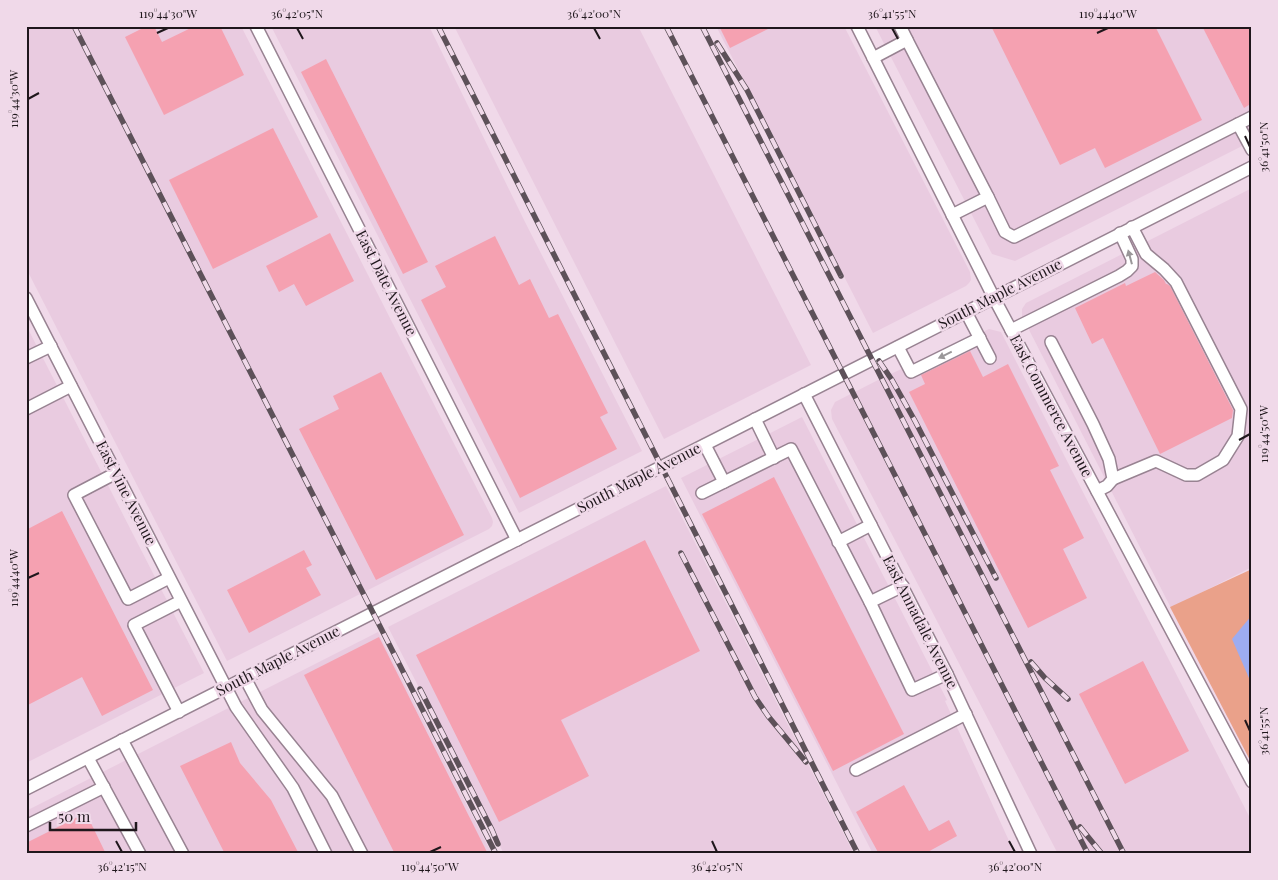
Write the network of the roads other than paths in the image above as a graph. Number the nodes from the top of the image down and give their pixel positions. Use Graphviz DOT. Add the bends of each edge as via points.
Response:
graph roads {
  1 [pos="256,26"];
  2 [pos="857,26"];
  3 [pos="900,26"];
  4 [pos="907,40"];
  5 [pos="873,58"];
  6 [pos="1252,116"];
  7 [pos="1238,124"];
  8 [pos="1252,150"];
  9 [pos="1252,166"];
  10 [pos="988,197"];
  11 [pos="952,215"];
  12 [pos="1132,227"];
  13 [pos="1120,233"];
  14 [pos="26,298"];
  15 [pos="994,298"];
  16 [pos="966,312"];
  17 [pos="1012,330"];
  18 [pos="980,338"];
  19 [pos="1051,342"];
  20 [pos="51,346"];
  21 [pos="898,347"];
  22 [pos="26,358"];
  23 [pos="990,358"];
  24 [pos="71,386"];
  25 [pos="804,394"];
  26 [pos="26,409"];
  27 [pos="755,420"];
  28 [pos="705,445"];
  29 [pos="774,458"];
  30 [pos="116,473"];
  31 [pos="1113,479"];
  32 [pos="724,482"];
  33 [pos="1097,491"];
  34 [pos="702,493"];
  35 [pos="871,525"];
  36 [pos="517,540"];
  37 [pos="838,542"];
  38 [pos="169,578"];
  39 [pos="902,586"];
  40 [pos="181,601"];
  41 [pos="870,602"];
  42 [pos="947,674"];
  43 [pos="245,678"];
  44 [pos="226,688"];
  45 [pos="179,712"];
  46 [pos="966,714"];
  47 [pos="122,740"];
  48 [pos="88,758"];
  49 [pos="856,770"];
  50 [pos="1252,782"];
  51 [pos="104,787"];
  52 [pos="26,789"];
  53 [pos="26,826"];
  54 [pos="140,854"];
  55 [pos="183,854"];
  56 [pos="326,854"];
  57 [pos="362,854"];
  58 [pos="1031,854"];
  1 -- 36 [label="street, East Date Avenue"];
  2 -- 5 [label="street, East Commerce Avenue"];
  3 -- 4 [label="street"];
  4 -- 5 [label="street"];
  4 -- 10 [label="street"];
  5 -- 11 [label="street, East Commerce Avenue"];
  6 -- 7 [label="street"];
  7 -- 8 [label="street"];
  7 -- 10 [label="street" via="1014,237 1005,232"];
  9 -- 12 [label="street, South Maple Avenue"];
  10 -- 11 [label="street"];
  11 -- 15 [label="street, East Commerce Avenue"];
  12 -- 13 [label="street, South Maple Avenue"];
  12 -- 31 [label="street" via="1146,254 1176,282 1241,409 1238,436 1223,460 1197,475 1186,476 1156,461"];
  13 -- 15 [label="street, South Maple Avenue"];
  17 -- 13 [label="street, one-way" via="1127,271 1132,266 1132,259"];
  14 -- 20 [label="street, East Vine Avenue"];
  15 -- 16 [label="street, South Maple Avenue"];
  15 -- 17 [label="street, East Commerce Avenue"];
  16 -- 18 [label="street"];
  16 -- 21 [label="street, South Maple Avenue"];
  17 -- 33 [label="street, East Commerce Avenue"];
  18 -- 21 [label="street, one-way" via="911,372"];
  18 -- 23 [label="street"];
  19 -- 31 [label="street" via="1109,459"];
  20 -- 22 [label="street"];
  20 -- 24 [label="street, East Vine Avenue"];
  21 -- 25 [label="street, South Maple Avenue"];
  24 -- 26 [label="street"];
  24 -- 30 [label="street, East Vine Avenue"];
  25 -- 27 [label="street, South Maple Avenue"];
  25 -- 35 [label="street, East Annadale Avenue"];
  27 -- 28 [label="street, South Maple Avenue"];
  27 -- 29 [label="street"];
  28 -- 32 [label="street"];
  28 -- 36 [label="street, South Maple Avenue"];
  29 -- 32 [label="street"];
  29 -- 37 [label="street" via="791,449"];
  30 -- 38 [label="street, East Vine Avenue"];
  30 -- 38 [label="street" via="74,494 128,599"];
  31 -- 33 [label="street"];
  32 -- 34 [label="street"];
  33 -- 50 [label="street, East Commerce Avenue"];
  35 -- 37 [label="street"];
  35 -- 39 [label="street, East Annadale Avenue"];
  36 -- 43 [label="street, South Maple Avenue"];
  37 -- 41 [label="street"];
  38 -- 40 [label="street, East Vine Avenue"];
  39 -- 41 [label="street"];
  39 -- 42 [label="street, East Annadale Avenue"];
  40 -- 44 [label="street, East Vine Avenue"];
  40 -- 45 [label="street" via="134,624"];
  41 -- 42 [label="street" via="912,690"];
  42 -- 46 [label="street, East Annadale Avenue"];
  43 -- 44 [label="street, South Maple Avenue"];
  43 -- 57 [label="street" via="262,710 332,796"];
  44 -- 45 [label="street, South Maple Avenue"];
  44 -- 56 [label="street, East Vine Avenue" via="294,788"];
  45 -- 47 [label="street, South Maple Avenue"];
  46 -- 49 [label="street"];
  46 -- 58 [label="street, East Annadale Avenue"];
  47 -- 48 [label="street, South Maple Avenue"];
  47 -- 55 [label="street"];
  48 -- 51 [label="street"];
  48 -- 52 [label="street, South Maple Avenue"];
  51 -- 53 [label="street"];
  51 -- 54 [label="street"];
}
